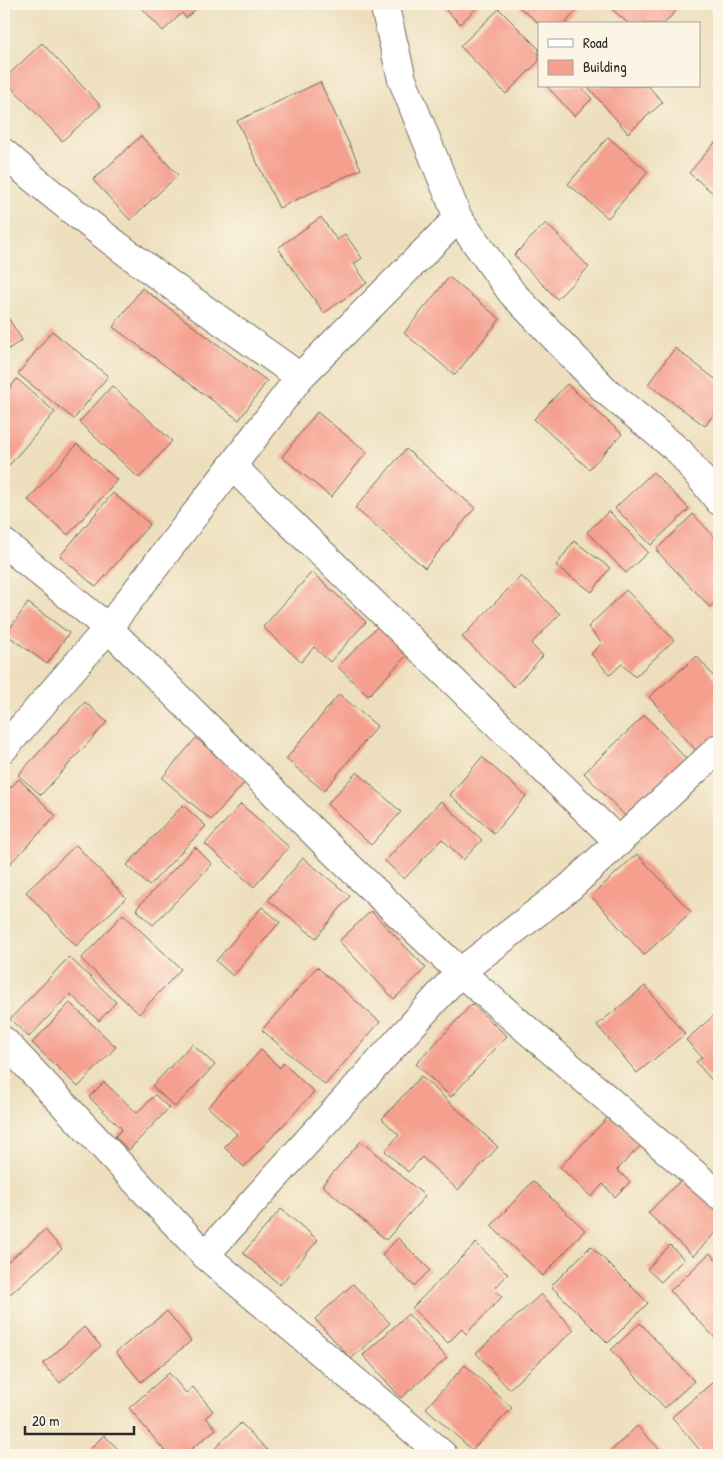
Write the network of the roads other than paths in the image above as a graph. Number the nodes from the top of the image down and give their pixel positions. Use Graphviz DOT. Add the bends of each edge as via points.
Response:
graph roads {
  1 [pos="384,4"];
  2 [pos="4,152"];
  3 [pos="458,218"];
  4 [pos="300,377"];
  5 [pos="232,466"];
  6 [pos="719,500"];
  7 [pos="4,543"];
  8 [pos="108,628"];
  9 [pos="4,748"];
  10 [pos="719,748"];
  11 [pos="619,842"];
  12 [pos="460,972"];
  13 [pos="4,1041"];
  14 [pos="719,1195"];
  15 [pos="205,1255"];
  16 [pos="443,1455"];
  1 -- 3 [label="street" via="402,79"];
  2 -- 4 [label="street" via="113,242"];
  3 -- 4 [label="street"];
  3 -- 6 [label="street" via="512,293 605,390 680,452"];
  4 -- 5 [label="street"];
  5 -- 8 [label="street"];
  5 -- 11 [label="street"];
  7 -- 8 [label="street"];
  8 -- 9 [label="street"];
  8 -- 12 [label="street"];
  10 -- 11 [label="street"];
  11 -- 12 [label="street" via="570,887"];
  12 -- 14 [label="street"];
  12 -- 15 [label="street"];
  13 -- 15 [label="street"];
  15 -- 16 [label="street"];
}
